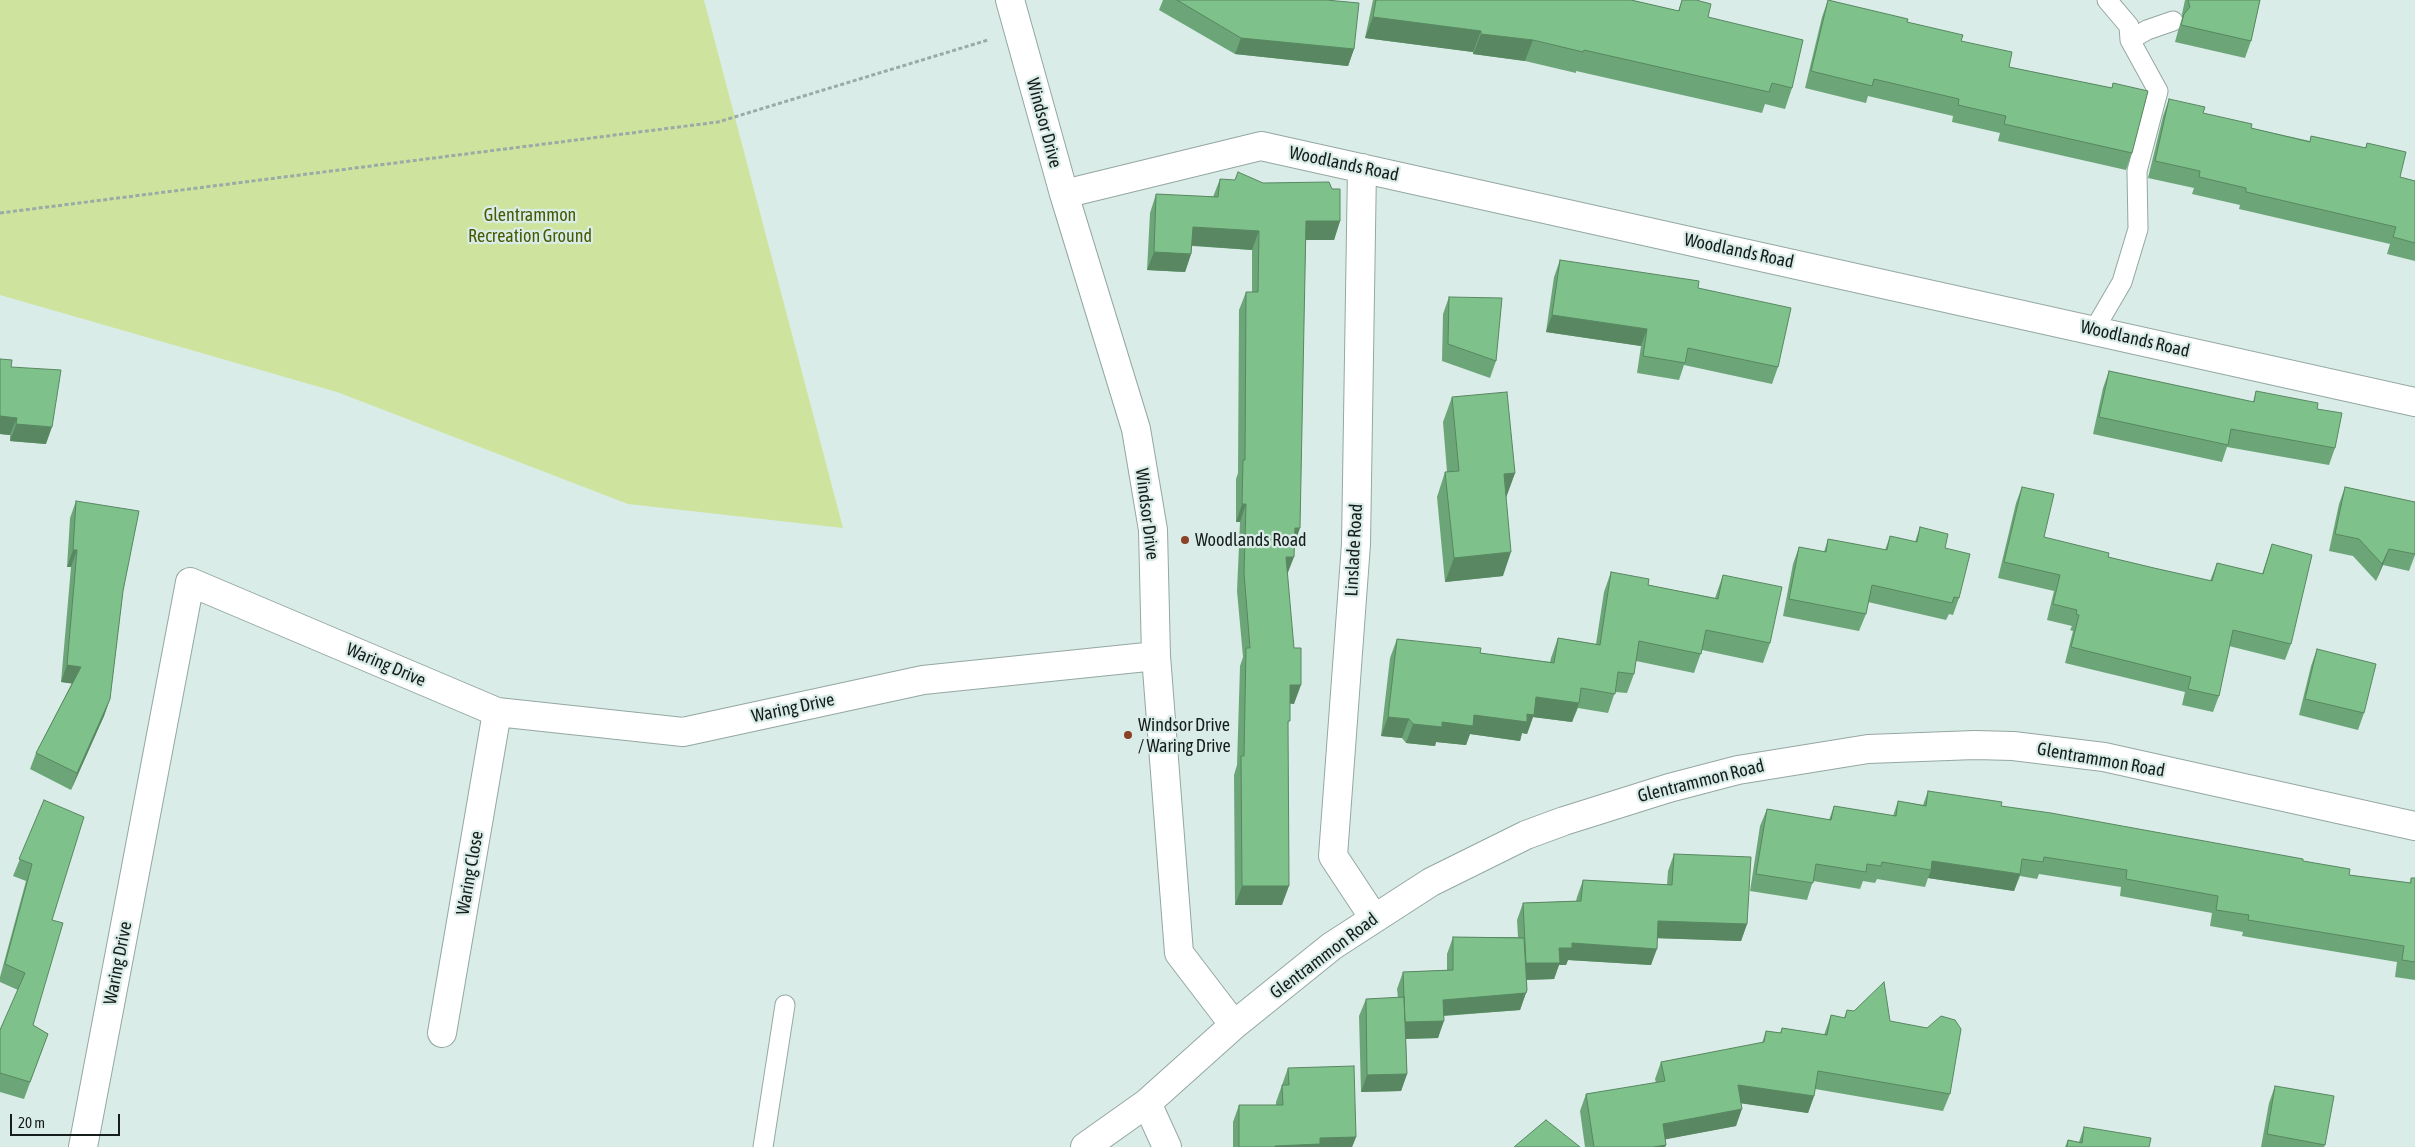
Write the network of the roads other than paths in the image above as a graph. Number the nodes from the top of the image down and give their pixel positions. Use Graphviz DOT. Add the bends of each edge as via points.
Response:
graph roads {
  1 [pos="1010,0"];
  2 [pos="2107,0"];
  3 [pos="2173,20"];
  4 [pos="2130,40"];
  5 [pos="1362,168"];
  6 [pos="1064,194"];
  7 [pos="2094,330"];
  8 [pos="2415,402"];
  9 [pos="1156,656"];
  10 [pos="497,712"];
  11 [pos="2415,826"];
  12 [pos="1374,918"];
  13 [pos="785,1005"];
  14 [pos="1234,1026"];
  15 [pos="442,1033"];
  16 [pos="1147,1104"];
  17 [pos="83,1147"];
  18 [pos="763,1147"];
  19 [pos="1085,1147"];
  20 [pos="1167,1147"];
  1 -- 6 [label="street, Windsor Drive"];
  2 -- 4 [label="lane" via="2129,26"];
  3 -- 4 [label="lane"];
  4 -- 7 [label="lane" via="2158,90 2137,171 2138,229 2122,282"];
  5 -- 6 [label="street, Woodlands Road" via="1261,146"];
  5 -- 7 [label="street, Woodlands Road"];
  5 -- 12 [label="street, Linslade Road" via="1356,544 1333,856"];
  6 -- 9 [label="street, Windsor Drive" via="1136,429 1153,530"];
  7 -- 8 [label="street, Woodlands Road"];
  9 -- 10 [label="street, Waring Drive" via="923,680 683,732"];
  9 -- 14 [label="street, Windsor Drive" via="1178,954"];
  10 -- 15 [label="street, Waring Close"];
  10 -- 17 [label="street, Waring Drive" via="190,582"];
  11 -- 12 [label="street, Glentrammon Road" via="2104,757 2058,750 1975,745 1868,749 1738,770 1564,821 1526,835 1431,882"];
  12 -- 14 [label="street, Glentrammon Road" via="1332,946"];
  13 -- 18 [label="lane"];
  14 -- 16 [label="street, Glentrammon Road"];
  16 -- 19 [label="street, Glentrammon Road"];
  16 -- 20 [label="street"];
}
